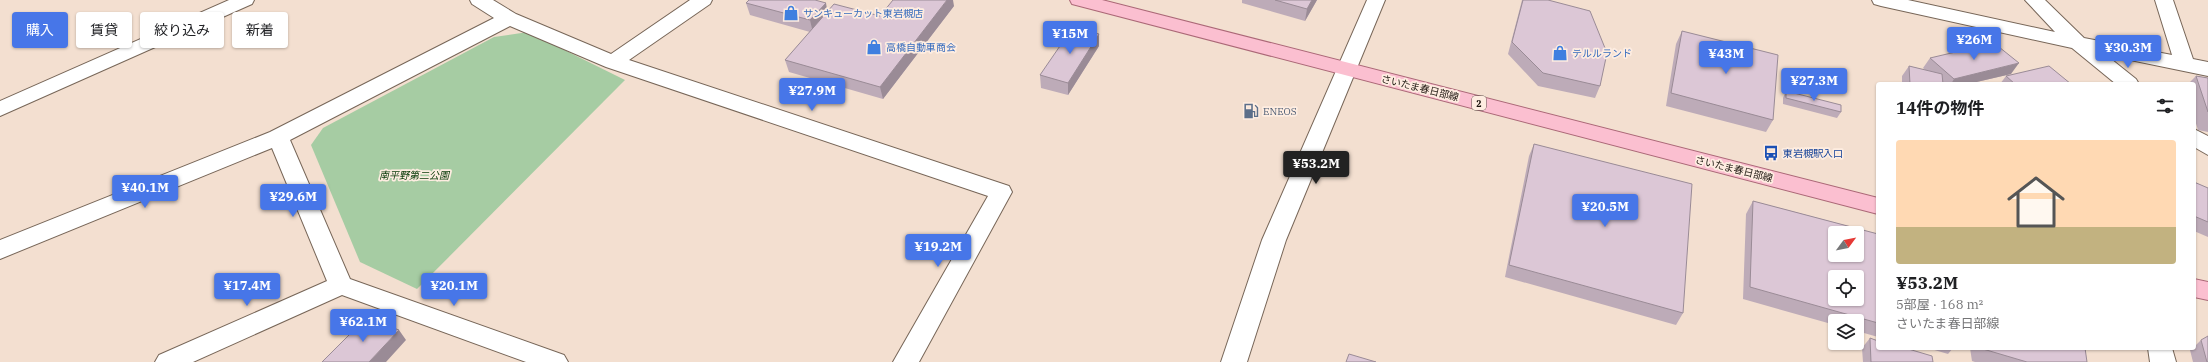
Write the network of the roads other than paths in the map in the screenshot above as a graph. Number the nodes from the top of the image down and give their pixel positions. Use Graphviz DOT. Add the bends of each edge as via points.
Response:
graph roads {
  1 [pos="245,0"];
  2 [pos="480,0"];
  3 [pos="702,0"];
  4 [pos="1079,0"];
  5 [pos="1376,0"];
  6 [pos="1881,0"];
  7 [pos="2034,0"];
  8 [pos="2164,0"];
  9 [pos="509,18"];
  10 [pos="2078,43"];
  11 [pos="613,62"];
  12 [pos="2185,64"];
  13 [pos="1347,69"];
  14 [pos="2208,69"];
  15 [pos="2127,82"];
  16 [pos="0,109"];
  17 [pos="278,137"];
  18 [pos="2196,138"];
  19 [pos="2208,148"];
  20 [pos="1876,205"];
  21 [pos="0,250"];
  22 [pos="341,285"];
  23 [pos="2196,288"];
  24 [pos="2208,291"];
  25 [pos="2160,350"];
  26 [pos="168,362"];
  27 [pos="555,362"];
  28 [pos="906,362"];
  29 [pos="1234,362"];
  30 [pos="2163,362"];
  1 -- 16 [label="street"];
  2 -- 9 [label="street"];
  3 -- 11 [label="street"];
  4 -- 13 [label="main road, さいたま春日部線 / 2"];
  5 -- 13 [label="street"];
  6 -- 10 [label="street"];
  7 -- 10 [label="street"];
  8 -- 12 [label="street"];
  9 -- 11 [label="street"];
  9 -- 17 [label="street"];
  10 -- 12 [label="street"];
  10 -- 15 [label="street"];
  11 -- 28 [label="street" via="1002,192"];
  12 -- 14 [label="street"];
  13 -- 20 [label="main road, さいたま春日部線 / 2"];
  13 -- 29 [label="street" via="1274,240"];
  17 -- 21 [label="street"];
  17 -- 22 [label="street"];
  18 -- 19 [label="street"];
  22 -- 26 [label="street"];
  22 -- 27 [label="street"];
  23 -- 24 [label="main road"];
  25 -- 30 [label="street"];
}
